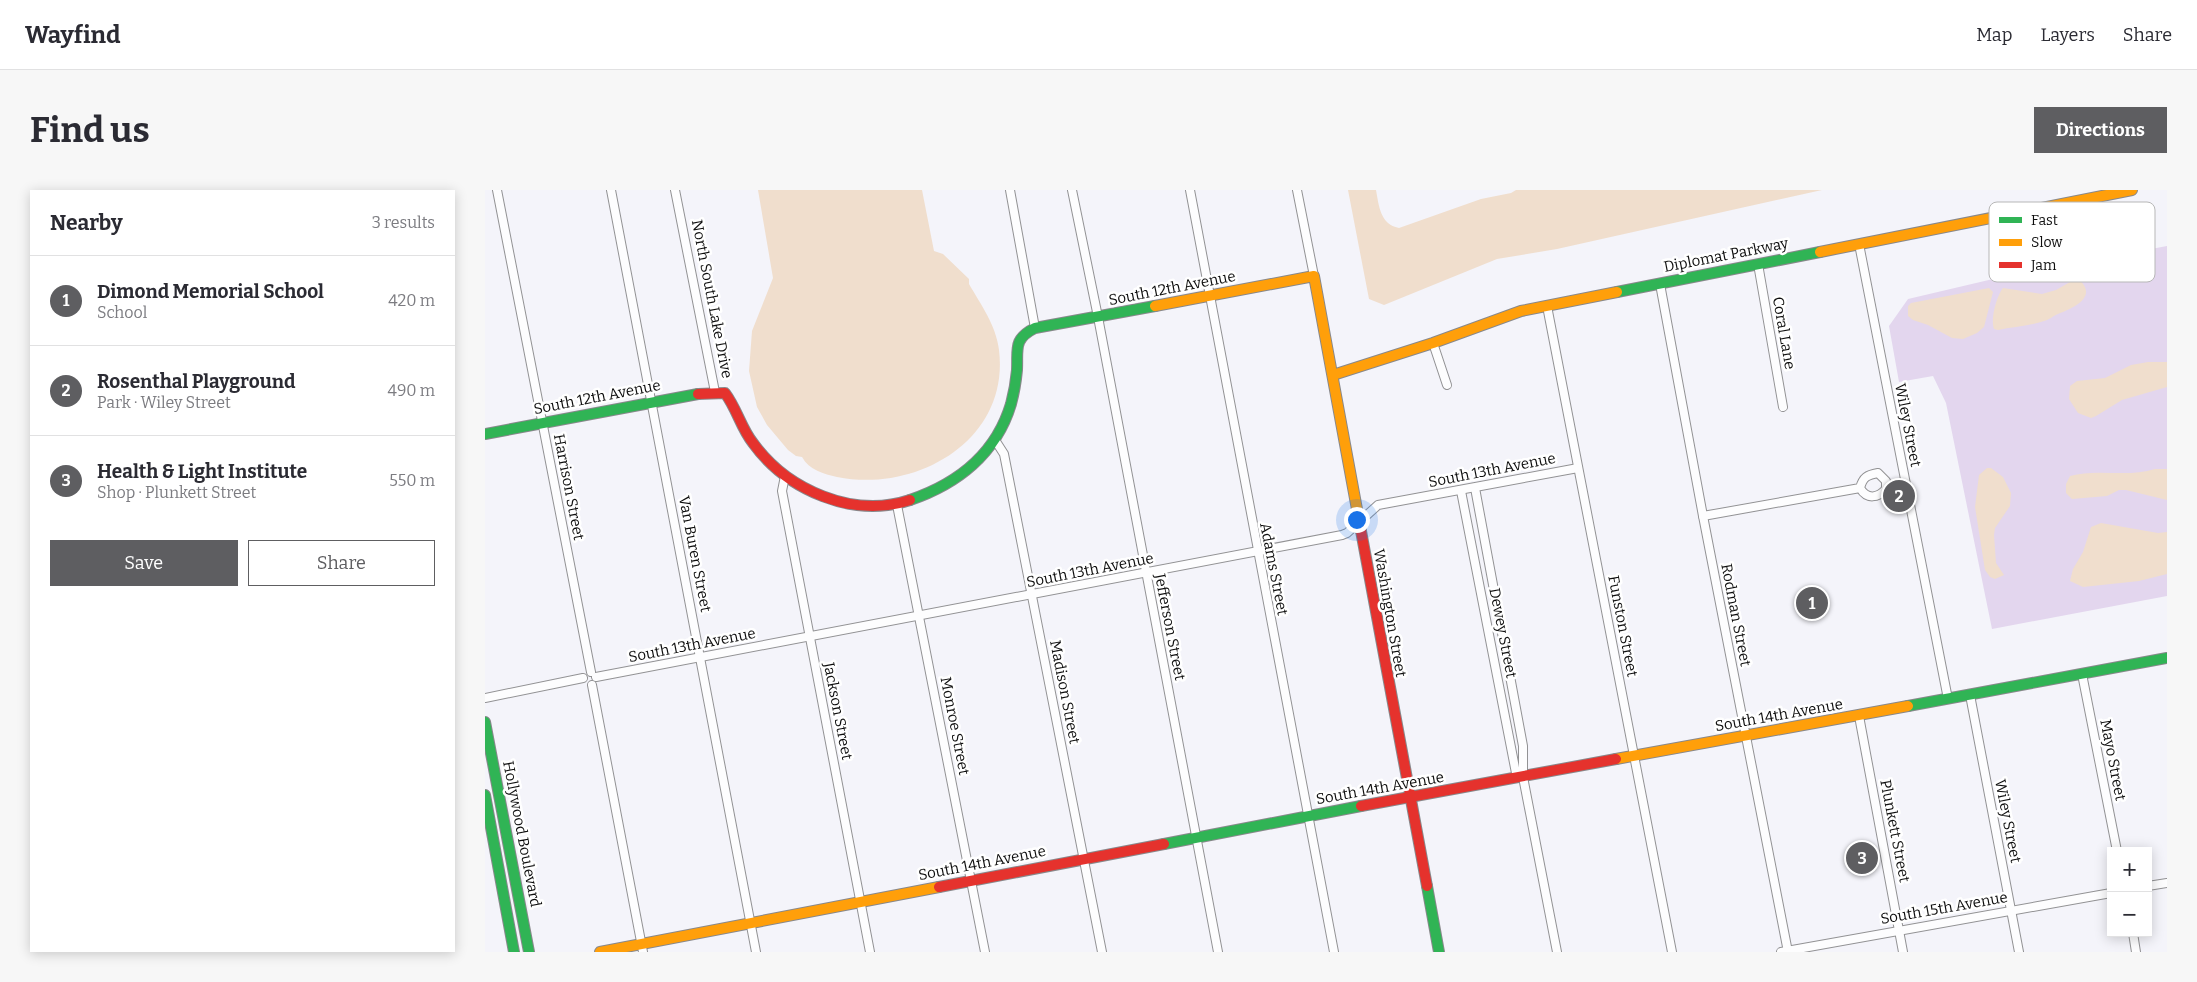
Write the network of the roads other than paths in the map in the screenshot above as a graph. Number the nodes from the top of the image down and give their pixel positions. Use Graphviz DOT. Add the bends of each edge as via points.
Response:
graph roads {
  1 [pos="497,190"];
  2 [pos="611,190"];
  3 [pos="675,190"];
  4 [pos="1010,190"];
  5 [pos="1072,190"];
  6 [pos="1190,190"];
  7 [pos="1297,190"];
  8 [pos="2132,190"];
  9 [pos="2071,202"];
  10 [pos="1989,218"];
  11 [pos="1859,244"];
  12 [pos="1758,264"];
  13 [pos="1314,276"];
  14 [pos="1660,284"];
  15 [pos="1210,296"];
  16 [pos="1547,306"];
  17 [pos="1098,317"];
  18 [pos="1035,328"];
  19 [pos="1433,343"];
  20 [pos="1333,375"];
  21 [pos="1447,385"];
  22 [pos="715,392"];
  23 [pos="652,401"];
  24 [pos="1783,407"];
  25 [pos="542,422"];
  26 [pos="485,434"];
  27 [pos="995,440"];
  28 [pos="1578,468"];
  29 [pos="785,476"];
  30 [pos="1475,488"];
  31 [pos="1860,488"];
  32 [pos="1461,491"];
  33 [pos="897,504"];
  34 [pos="1703,516"];
  35 [pos="1360,520"];
  36 [pos="1257,552"];
  37 [pos="1145,573"];
  38 [pos="1032,595"];
  39 [pos="919,616"];
  40 [pos="809,636"];
  41 [pos="701,657"];
  42 [pos="2167,658"];
  43 [pos="594,674"];
  44 [pos="2082,674"];
  45 [pos="583,678"];
  46 [pos="592,685"];
  47 [pos="1971,695"];
  48 [pos="485,698"];
  49 [pos="1948,699"];
  50 [pos="1859,716"];
  51 [pos="485,722"];
  52 [pos="1746,736"];
  53 [pos="1634,756"];
  54 [pos="1523,777"];
  55 [pos="485,795"];
  56 [pos="1409,798"];
  57 [pos="1308,816"];
  58 [pos="1196,838"];
  59 [pos="2116,847"];
  60 [pos="1084,860"];
  61 [pos="971,879"];
  62 [pos="2167,883"];
  63 [pos="2152,885"];
  64 [pos="2107,894"];
  65 [pos="861,902"];
  66 [pos="2011,910"];
  67 [pos="751,923"];
  68 [pos="1899,930"];
  69 [pos="2134,937"];
  70 [pos="642,948"];
  71 [pos="515,952"];
  72 [pos="529,952"];
  73 [pos="600,952"];
  74 [pos="756,952"];
  75 [pos="870,952"];
  76 [pos="985,952"];
  77 [pos="1101,952"];
  78 [pos="1218,952"];
  79 [pos="1334,952"];
  80 [pos="1439,952"];
  81 [pos="1557,952"];
  82 [pos="1672,952"];
  83 [pos="1786,952"];
  84 [pos="1903,952"];
  85 [pos="2019,952"];
  86 [pos="2136,952"];
  1 -- 25 [label="street, Harrison Street"];
  2 -- 23 [label="street, Van Buren Street"];
  3 -- 22 [label="street, North South Lake Drive"];
  4 -- 18 [label="street"];
  5 -- 17 [label="street, Jefferson Street"];
  6 -- 15 [label="street, Adams Street"];
  7 -- 13 [label="street, Washington Street"];
  8 -- 9 [label="street, Diplomat Parkway"];
  10 -- 11 [label="street, Diplomat Parkway"];
  11 -- 12 [label="street, Diplomat Parkway"];
  11 -- 49 [label="street, Wiley Street"];
  12 -- 14 [label="street, Diplomat Parkway"];
  12 -- 24 [label="street, Coral Lane"];
  13 -- 15 [label="street, South 12th Avenue"];
  13 -- 20 [label="street, Washington Street"];
  14 -- 16 [label="street, Diplomat Parkway"];
  14 -- 34 [label="street, Rodman Street"];
  15 -- 17 [label="street, South 12th Avenue"];
  15 -- 36 [label="street, Adams Street"];
  16 -- 19 [label="street, Diplomat Parkway" via="1495,319"];
  16 -- 28 [label="street, Funston Street"];
  17 -- 18 [label="street, South 12th Avenue"];
  17 -- 37 [label="street, Jefferson Street"];
  18 -- 27 [label="street, North South Lake Drive" via="1024,333 1017,344 1012,402"];
  19 -- 20 [label="street, Diplomat Parkway"];
  19 -- 21 [label="street"];
  20 -- 35 [label="street, Washington Street"];
  22 -- 23 [label="street, South 12th Avenue"];
  22 -- 29 [label="street, North South Lake Drive" via="725,393 734,404 748,436"];
  23 -- 25 [label="street, South 12th Avenue"];
  23 -- 41 [label="street, Van Buren Street"];
  25 -- 26 [label="street, South 12th Avenue"];
  25 -- 43 [label="street, Harrison Street"];
  27 -- 33 [label="street, North South Lake Drive" via="981,458 947,486"];
  27 -- 38 [label="street, Madison Street" via="1004,454"];
  28 -- 30 [label="street, South 13th Avenue"];
  28 -- 53 [label="street, Funston Street"];
  29 -- 33 [label="street, North South Lake Drive" via="797,486 826,498 860,504"];
  29 -- 40 [label="street, Jackson Street" via="782,491"];
  30 -- 32 [label="street, South 13th Avenue"];
  30 -- 54 [label="street, Dewey Street" via="1523,746"];
  31 -- 34 [label="street"];
  32 -- 35 [label="street, South 13th Avenue" via="1378,505"];
  32 -- 54 [label="street, Dewey Street" via="1516,773"];
  33 -- 39 [label="street, Monroe Street"];
  34 -- 52 [label="street, Rodman Street"];
  35 -- 36 [label="street, South 13th Avenue" via="1341,535"];
  35 -- 56 [label="street, Washington Street"];
  36 -- 37 [label="street, South 13th Avenue"];
  36 -- 57 [label="street, Adams Street"];
  37 -- 38 [label="street, South 13th Avenue"];
  37 -- 58 [label="street, Jefferson Street"];
  38 -- 39 [label="street, South 13th Avenue"];
  38 -- 60 [label="street, Madison Street"];
  39 -- 40 [label="street, South 13th Avenue"];
  39 -- 61 [label="street, Monroe Street"];
  40 -- 41 [label="street, South 13th Avenue"];
  40 -- 65 [label="street, Jackson Street"];
  41 -- 43 [label="street, South 13th Avenue"];
  41 -- 67 [label="street, Van Buren Street"];
  42 -- 44 [label="street, South 14th Avenue"];
  43 -- 45 [label="street" via="587,673"];
  43 -- 46 [label="street" via="596,682"];
  44 -- 47 [label="street, South 14th Avenue"];
  44 -- 59 [label="street, Mayo Street"];
  45 -- 46 [label="street" via="586,684"];
  45 -- 48 [label="street"];
  46 -- 70 [label="street"];
  47 -- 49 [label="street, South 14th Avenue"];
  47 -- 66 [label="street, Wiley Street"];
  49 -- 50 [label="street, South 14th Avenue"];
  50 -- 52 [label="street, South 14th Avenue"];
  50 -- 68 [label="street, Plunkett Street"];
  51 -- 72 [label="street, Hollywood Boulevard"];
  52 -- 53 [label="street, South 14th Avenue"];
  52 -- 83 [label="street, Rodman Street"];
  53 -- 54 [label="street, South 14th Avenue"];
  53 -- 82 [label="street, Funston Street"];
  54 -- 56 [label="street, South 14th Avenue"];
  54 -- 81 [label="street, Dewey Street"];
  55 -- 71 [label="street, Hollywood Boulevard"];
  56 -- 57 [label="street, South 14th Avenue"];
  56 -- 80 [label="street, Washington Street"];
  57 -- 58 [label="street, South 14th Avenue"];
  57 -- 79 [label="street, Adams Street"];
  58 -- 60 [label="street, South 14th Avenue"];
  58 -- 78 [label="street, Jefferson Street"];
  60 -- 61 [label="street, South 14th Avenue"];
  60 -- 77 [label="street, Madison Street"];
  61 -- 65 [label="street, South 14th Avenue"];
  61 -- 76 [label="street, Monroe Street"];
  62 -- 63 [label="street"];
  64 -- 66 [label="street, South 15th Avenue"];
  65 -- 67 [label="street, South 14th Avenue"];
  65 -- 75 [label="street, Jackson Street"];
  66 -- 68 [label="street, South 15th Avenue"];
  66 -- 85 [label="street, Wiley Street"];
  67 -- 70 [label="street, South 14th Avenue"];
  67 -- 74 [label="street, Van Buren Street"];
  68 -- 83 [label="street, South 15th Avenue"];
  68 -- 84 [label="street, Plunkett Street"];
  69 -- 86 [label="street"];
  70 -- 73 [label="street, South 14th Avenue"];
}
